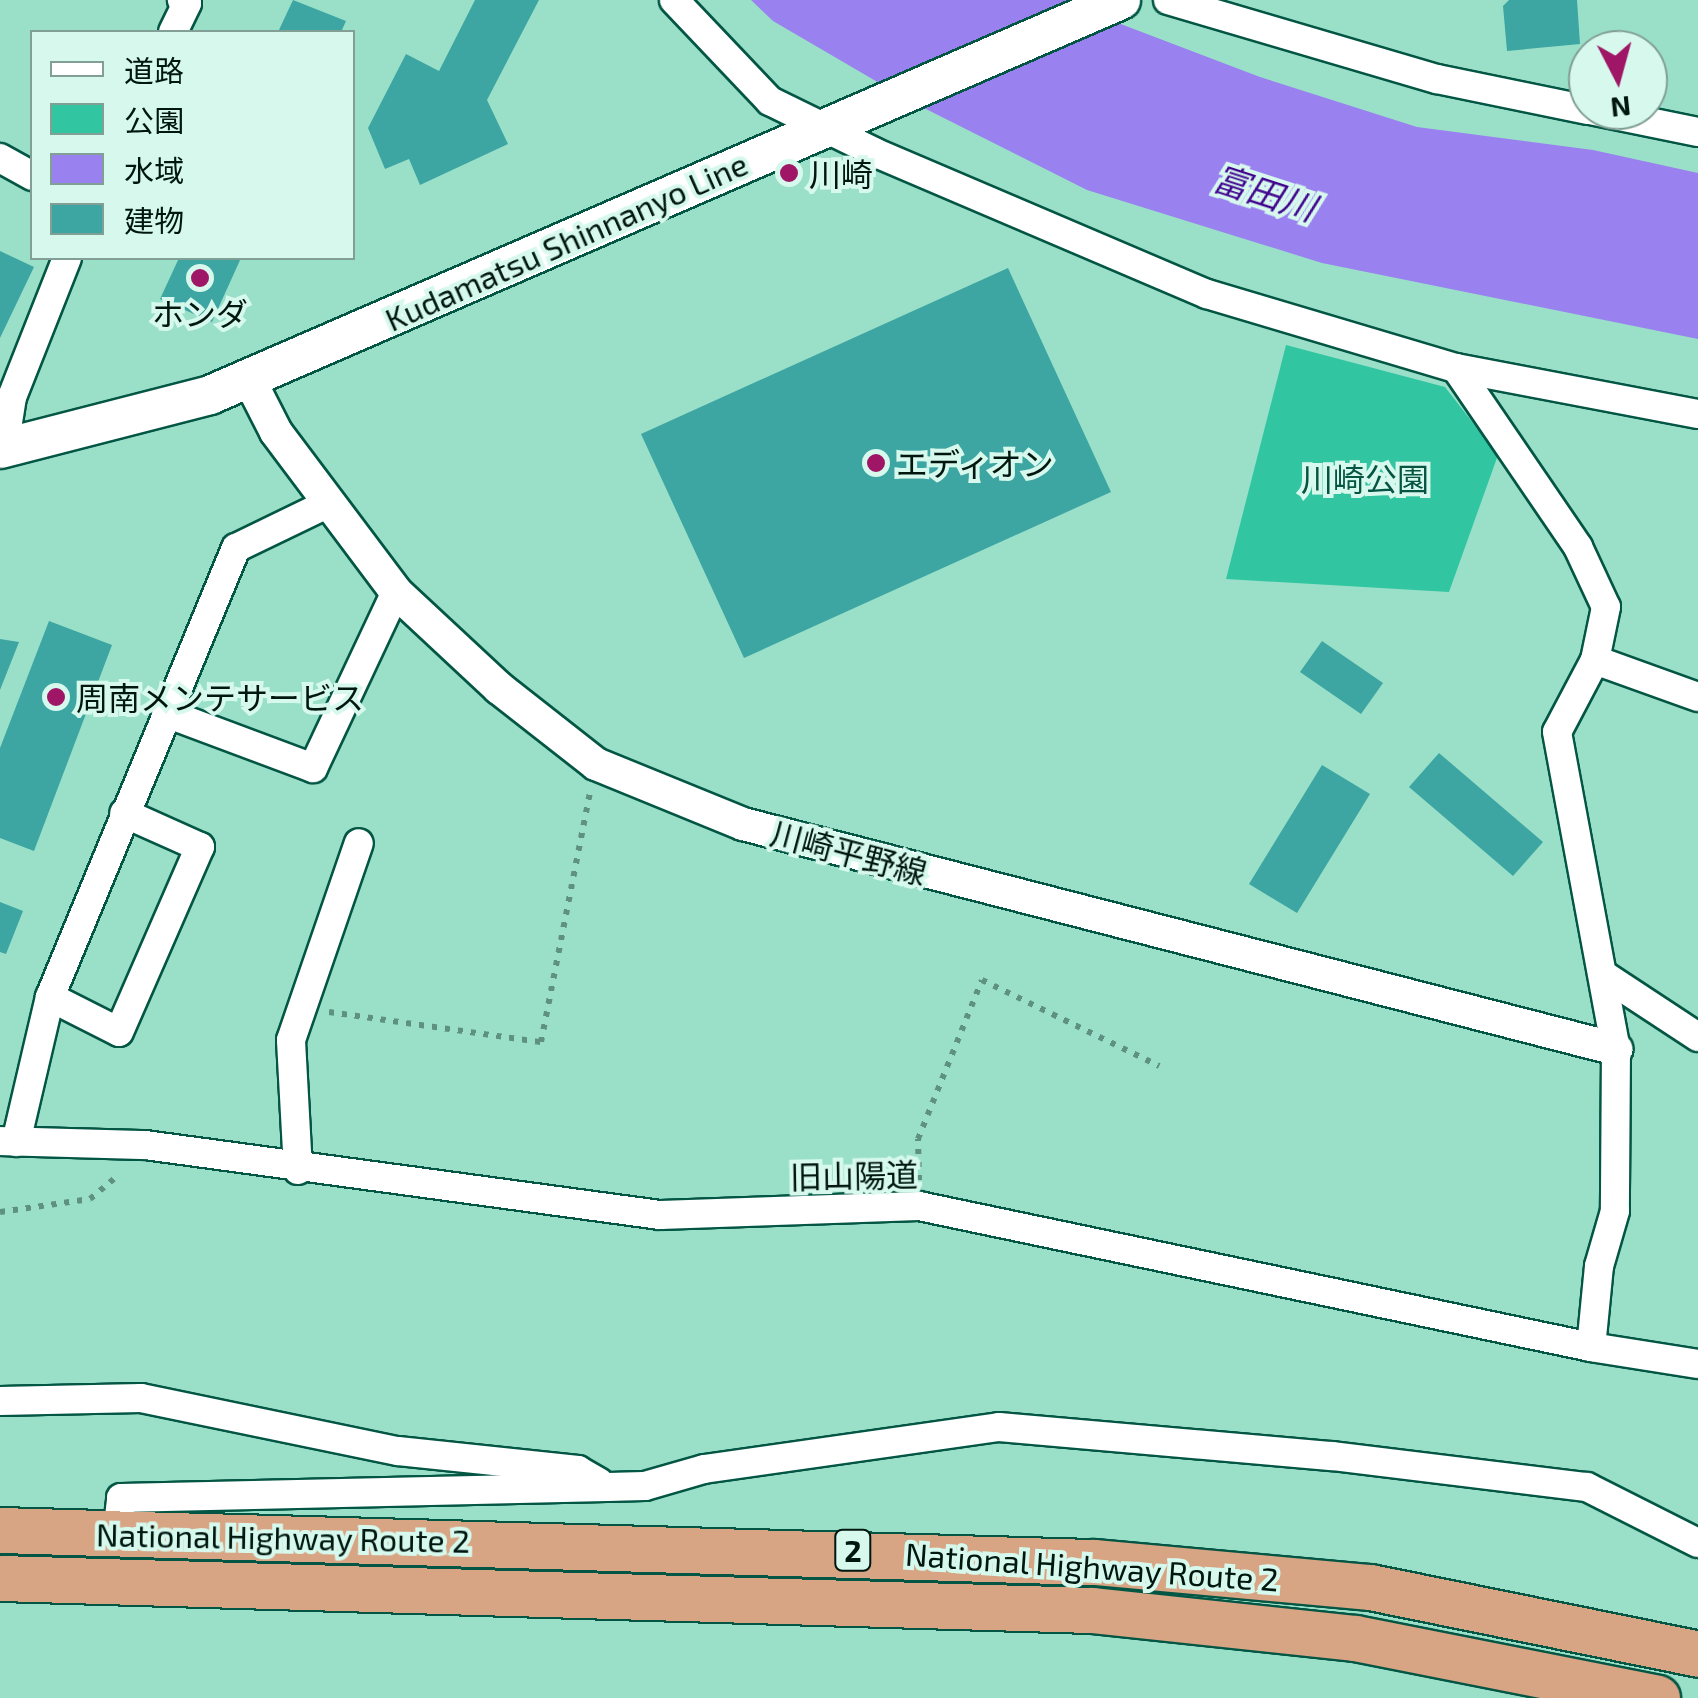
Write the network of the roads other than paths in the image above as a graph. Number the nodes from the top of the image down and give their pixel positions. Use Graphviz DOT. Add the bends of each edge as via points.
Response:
graph roads {
  1 [pos="182,0"];
  2 [pos="674,0"];
  3 [pos="1168,0"];
  4 [pos="1114,3"];
  5 [pos="173,30"];
  6 [pos="1568,106"];
  7 [pos="843,120"];
  8 [pos="1668,126"];
  9 [pos="1698,132"];
  10 [pos="0,158"];
  11 [pos="30,175"];
  12 [pos="67,260"];
  13 [pos="1456,368"];
  14 [pos="249,379"];
  15 [pos="1698,414"];
  16 [pos="2,448"];
  17 [pos="328,502"];
  18 [pos="396,592"];
  19 [pos="1594,660"];
  20 [pos="1698,697"];
  21 [pos="166,713"];
  22 [pos="124,813"];
  23 [pos="359,843"];
  24 [pos="1605,976"];
  25 [pos="50,997"];
  26 [pos="1698,1037"];
  27 [pos="1616,1049"];
  28 [pos="8,1142"];
  29 [pos="298,1170"];
  30 [pos="1591,1347"];
  31 [pos="1698,1364"];
  32 [pos="0,1402"];
  33 [pos="606,1486"];
  34 [pos="0,1530"];
  35 [pos="117,1533"];
  36 [pos="1698,1543"];
  37 [pos="0,1578"];
  38 [pos="1698,1654"];
  39 [pos="1657,1698"];
  1 -- 5 [label="street" via="187,4"];
  2 -- 7 [label="street" via="770,101"];
  3 -- 6 [label="street" via="1437,80"];
  4 -- 7 [label="main road, Kudamatsu Shinnanyo Line"];
  7 -- 13 [label="street" via="874,152 1207,294"];
  7 -- 14 [label="main road, Kudamatsu Shinnanyo Line"];
  8 -- 9 [label="street"];
  10 -- 11 [label="street"];
  12 -- 16 [label="street" via="12,397"];
  13 -- 15 [label="street"];
  13 -- 19 [label="street" via="1578,547 1606,607"];
  14 -- 16 [label="main road, Kudamatsu Shinnanyo Line"];
  14 -- 17 [label="street, 川崎平野線" via="276,432"];
  17 -- 18 [label="street, 川崎平野線"];
  17 -- 21 [label="street" via="236,548"];
  18 -- 21 [label="street" via="313,768"];
  18 -- 27 [label="street, 川崎平野線" via="499,688 596,764 743,824"];
  19 -- 20 [label="street"];
  19 -- 24 [label="street" via="1556,732 1572,840"];
  21 -- 22 [label="street"];
  22 -- 25 [label="street"];
  22 -- 25 [label="street" via="200,847 118,1032"];
  23 -- 29 [label="street" via="292,1040"];
  24 -- 26 [label="street"];
  24 -- 27 [label="street"];
  25 -- 28 [label="street"];
  27 -- 30 [label="street" via="1614,1212 1598,1266"];
  28 -- 29 [label="street, 旧山陽道" via="145,1145"];
  29 -- 30 [label="street, 旧山陽道" via="660,1214 919,1206"];
  30 -- 31 [label="street, 旧山陽道"];
  32 -- 33 [label="street" via="140,1398 398,1451 578,1470"];
  33 -- 35 [label="street" via="122,1498"];
  33 -- 36 [label="street" via="645,1486 704,1469 999,1427 1333,1456 1587,1487"];
  34 -- 35 [label="highway, National Highway Route 2 / 2"];
  35 -- 38 [label="highway, National Highway Route 2 / 2" via="1094,1562 1370,1588"];
  37 -- 39 [label="highway, National Highway Route 2 / 2" via="1092,1610 1355,1638"];
}
